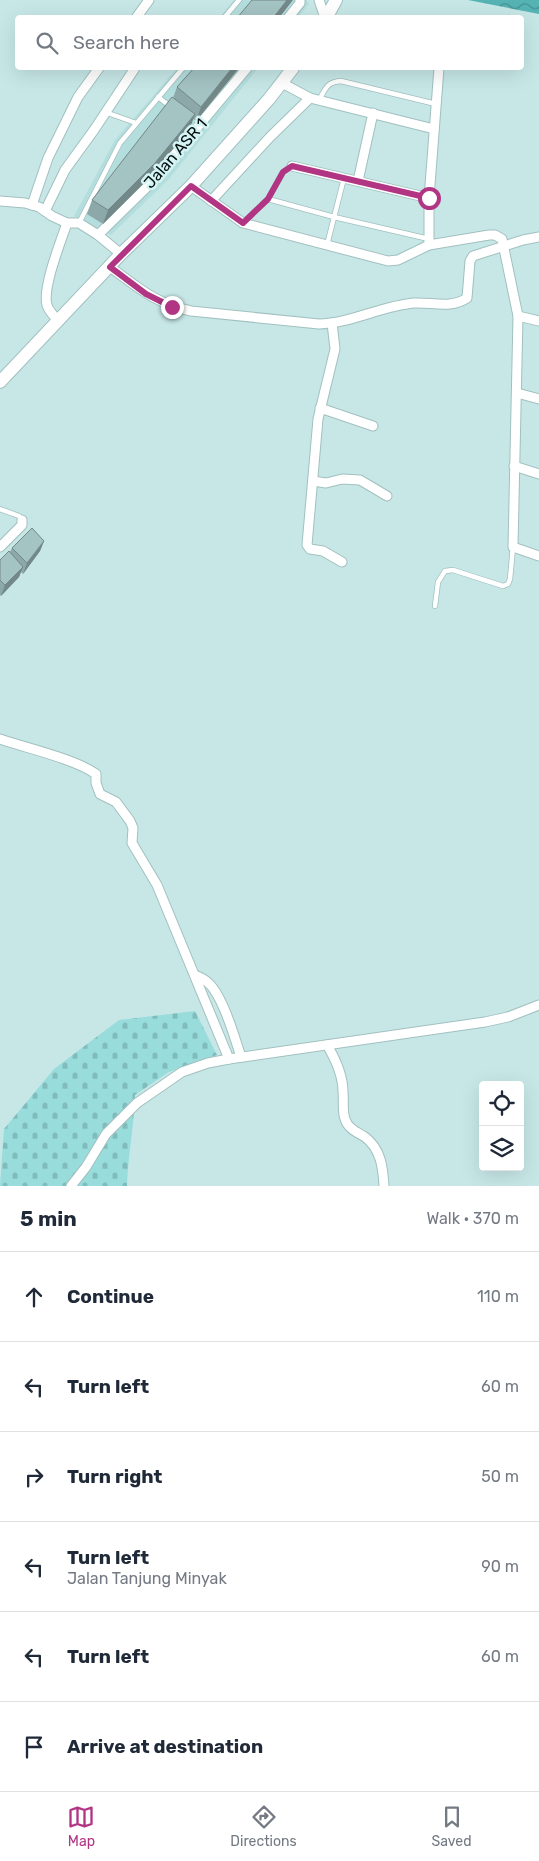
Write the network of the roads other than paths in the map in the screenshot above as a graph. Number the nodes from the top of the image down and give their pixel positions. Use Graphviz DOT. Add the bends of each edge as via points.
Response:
graph roads {
  1 [pos="149,0"];
  2 [pos="238,0"];
  3 [pos="300,0"];
  4 [pos="319,0"];
  5 [pos="336,0"];
  6 [pos="138,15"];
  7 [pos="226,15"];
  8 [pos="290,15"];
  9 [pos="325,15"];
  10 [pos="328,15"];
  11 [pos="98,70"];
  12 [pos="134,70"];
  13 [pos="180,70"];
  14 [pos="245,70"];
  15 [pos="292,70"];
  16 [pos="439,70"];
  17 [pos="282,83"];
  18 [pos="158,97"];
  19 [pos="315,99"];
  20 [pos="436,104"];
  21 [pos="105,112"];
  22 [pos="178,113"];
  23 [pos="373,113"];
  24 [pos="136,123"];
  25 [pos="434,129"];
  26 [pos="292,166"];
  27 [pos="344,178"];
  28 [pos="358,181"];
  29 [pos="191,186"];
  30 [pos="429,198"];
  31 [pos="268,199"];
  32 [pos="0,200"];
  33 [pos="211,201"];
  34 [pos="32,205"];
  35 [pos="45,211"];
  36 [pos="334,217"];
  37 [pos="67,223"];
  38 [pos="79,223"];
  39 [pos="243,223"];
  40 [pos="98,234"];
  41 [pos="539,237"];
  42 [pos="429,242"];
  43 [pos="327,245"];
  44 [pos="504,246"];
  45 [pos="121,254"];
  46 [pos="110,267"];
  47 [pos="518,316"];
  48 [pos="58,321"];
  49 [pos="539,321"];
  50 [pos="332,324"];
  51 [pos="0,382"];
  52 [pos="517,393"];
  53 [pos="539,399"];
  54 [pos="320,408"];
  55 [pos="373,426"];
  56 [pos="514,466"];
  57 [pos="539,474"];
  58 [pos="312,481"];
  59 [pos="387,496"];
  60 [pos="0,509"];
  61 [pos="22,520"];
  62 [pos="0,547"];
  63 [pos="513,547"];
  64 [pos="539,556"];
  65 [pos="342,562"];
  66 [pos="434,606"];
  67 [pos="0,739"];
  68 [pos="195,975"];
  69 [pos="539,1005"];
  70 [pos="327,1045"];
  71 [pos="241,1057"];
  72 [pos="229,1059"];
  73 [pos="71,1186"];
  74 [pos="384,1186"];
  1 -- 6 [label="street"];
  2 -- 7 [label="lane"];
  3 -- 8 [label="street"];
  4 -- 9 [label="street"];
  5 -- 10 [label="main road"];
  11 -- 34 [label="street" via="78,97 48,158"];
  12 -- 21 [label="street"];
  13 -- 18 [label="lane"];
  14 -- 40 [label="street, Jalan ASR 1" via="194,126 149,186"];
  15 -- 17 [label="main road"];
  16 -- 20 [label="street"];
  17 -- 19 [label="street"];
  17 -- 29 [label="main road"];
  18 -- 22 [label="lane"];
  18 -- 24 [label="lane"];
  19 -- 20 [label="lane" via="333,81 341,81"];
  19 -- 23 [label="street"];
  19 -- 33 [label="street" via="270,137"];
  20 -- 25 [label="street"];
  21 -- 24 [label="lane"];
  21 -- 35 [label="street" via="65,170"];
  23 -- 25 [label="street"];
  23 -- 28 [label="street"];
  24 -- 38 [label="lane" via="120,143"];
  25 -- 30 [label="street"];
  26 -- 27 [label="street"];
  26 -- 31 [label="lane" via="283,172"];
  27 -- 28 [label="street"];
  27 -- 36 [label="lane"];
  28 -- 30 [label="street"];
  29 -- 33 [label="street"];
  29 -- 45 [label="main road"];
  30 -- 42 [label="street"];
  31 -- 36 [label="lane"];
  31 -- 39 [label="lane"];
  32 -- 34 [label="street"];
  33 -- 39 [label="street"];
  34 -- 35 [label="street"];
  35 -- 37 [label="street"];
  36 -- 42 [label="lane"];
  36 -- 43 [label="lane"];
  37 -- 38 [label="street"];
  37 -- 48 [label="street" via="46,296 47,305"];
  38 -- 40 [label="street"];
  39 -- 43 [label="street"];
  40 -- 45 [label="street"];
  41 -- 44 [label="street"];
  42 -- 43 [label="street" via="398,260 388,261"];
  42 -- 44 [label="street" via="495,235 502,239"];
  44 -- 47 [label="street"];
  44 -- 50 [label="street" via="472,256 469,291 461,302 407,304"];
  45 -- 46 [label="main road"];
  46 -- 48 [label="main road"];
  46 -- 50 [label="street" via="146,294 172,307"];
  47 -- 49 [label="street"];
  47 -- 52 [label="street"];
  48 -- 51 [label="main road"];
  50 -- 54 [label="street" via="335,349"];
  52 -- 53 [label="street"];
  52 -- 56 [label="street"];
  54 -- 55 [label="street"];
  54 -- 58 [label="street"];
  56 -- 57 [label="street"];
  56 -- 63 [label="street"];
  58 -- 59 [label="street" via="360,480"];
  58 -- 65 [label="street" via="307,545"];
  60 -- 61 [label="lane"];
  61 -- 62 [label="street" via="22,525"];
  63 -- 64 [label="street"];
  63 -- 66 [label="lane" via="508,584 503,586 453,570 445,571 438,582"];
  67 -- 68 [label="street" via="65,760 96,774 100,794 116,802 130,821 132,843 157,885"];
  68 -- 71 [label="street" via="211,985"];
  68 -- 72 [label="street"];
  69 -- 70 [label="street" via="485,1022"];
  70 -- 71 [label="street"];
  70 -- 74 [label="street" via="341,1076 345,1120 372,1144 378,1154 383,1166"];
  71 -- 72 [label="street"];
  72 -- 73 [label="street" via="182,1072 137,1103 106,1134"];
}
